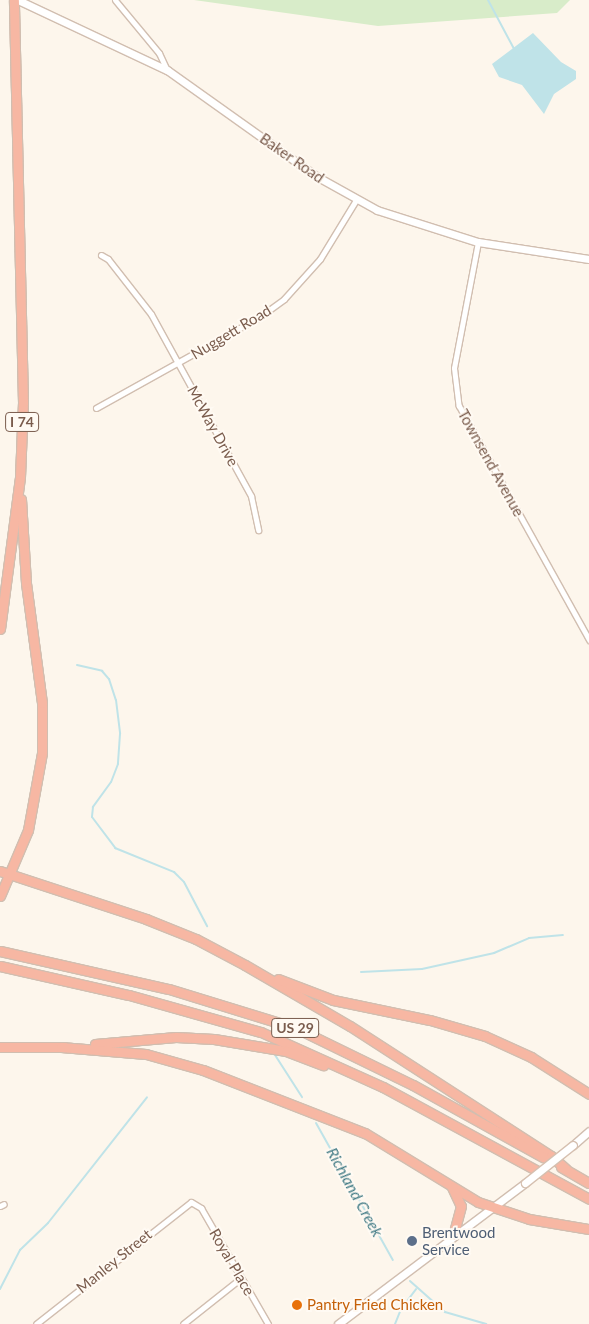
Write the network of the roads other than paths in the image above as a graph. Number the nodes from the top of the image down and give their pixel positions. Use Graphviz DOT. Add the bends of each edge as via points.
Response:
graph roads {
  1 [pos="14,0"];
  2 [pos="18,0"];
  3 [pos="115,0"];
  4 [pos="167,70"];
  5 [pos="356,200"];
  6 [pos="478,242"];
  7 [pos="101,255"];
  8 [pos="589,259"];
  9 [pos="179,363"];
  10 [pos="96,408"];
  11 [pos="20,477"];
  12 [pos="258,530"];
  13 [pos="0,629"];
  14 [pos="589,640"];
  15 [pos="0,871"];
  16 [pos="10,873"];
  17 [pos="0,896"];
  18 [pos="0,951"];
  19 [pos="245,965"];
  20 [pos="0,966"];
  21 [pos="0,1046"];
  22 [pos="61,1047"];
  23 [pos="359,1075"];
  24 [pos="589,1094"];
  25 [pos="589,1132"];
  26 [pos="566,1169"];
  27 [pos="589,1183"];
  28 [pos="450,1185"];
  29 [pos="589,1199"];
  30 [pos="194,1202"];
  31 [pos="492,1208"];
  32 [pos="589,1229"];
  33 [pos="453,1235"];
  34 [pos="241,1278"];
  35 [pos="36,1324"];
  36 [pos="183,1324"];
  37 [pos="268,1324"];
  38 [pos="338,1324"];
  1 -- 11 [label="highway, I 74" via="22,214"];
  2 -- 4 [label="street, Baker Road"];
  3 -- 4 [label="street" via="163,59"];
  4 -- 5 [label="street, Baker Road" via="302,166"];
  5 -- 6 [label="street, Baker Road" via="404,221"];
  5 -- 9 [label="street, Nuggett Road" via="320,259 284,299 258,318"];
  6 -- 8 [label="street, Baker Road"];
  6 -- 14 [label="street, Townsend Avenue" via="454,368 458,402"];
  7 -- 9 [label="street, McWay Drive" via="108,259 151,314"];
  9 -- 10 [label="street, Nuggett Road"];
  9 -- 12 [label="street, McWay Drive" via="251,496"];
  11 -- 13 [label="highway, I 74"];
  11 -- 16 [label="highway" via="26,583 42,703 42,753 28,830"];
  15 -- 16 [label="highway"];
  16 -- 17 [label="highway"];
  16 -- 19 [label="highway" via="146,919 196,939"];
  18 -- 26 [label="highway, US 29" via="169,989 296,1028 413,1086"];
  19 -- 24 [label="highway" via="333,1000 430,1020 485,1036 531,1057"];
  19 -- 26 [label="highway" via="350,1026 551,1156"];
  20 -- 23 [label="highway, US 29" via="197,1012 261,1032"];
  21 -- 22 [label="highway"];
  22 -- 23 [label="highway" via="176,1038 214,1039 286,1051 338,1071"];
  22 -- 28 [label="highway" via="146,1054 203,1070 365,1133"];
  23 -- 29 [label="highway, US 29"];
  25 -- 31 [label="street, bridge"];
  26 -- 27 [label="highway, US 29"];
  28 -- 31 [label="highway"];
  28 -- 33 [label="highway" via="461,1206"];
  30 -- 34 [label="street, Royal Place" via="201,1208"];
  30 -- 35 [label="street, Manley Street" via="185,1204"];
  31 -- 32 [label="highway" via="541,1222"];
  31 -- 33 [label="street"];
  33 -- 38 [label="street"];
  34 -- 36 [label="street"];
  34 -- 37 [label="street, Royal Place"];
}
